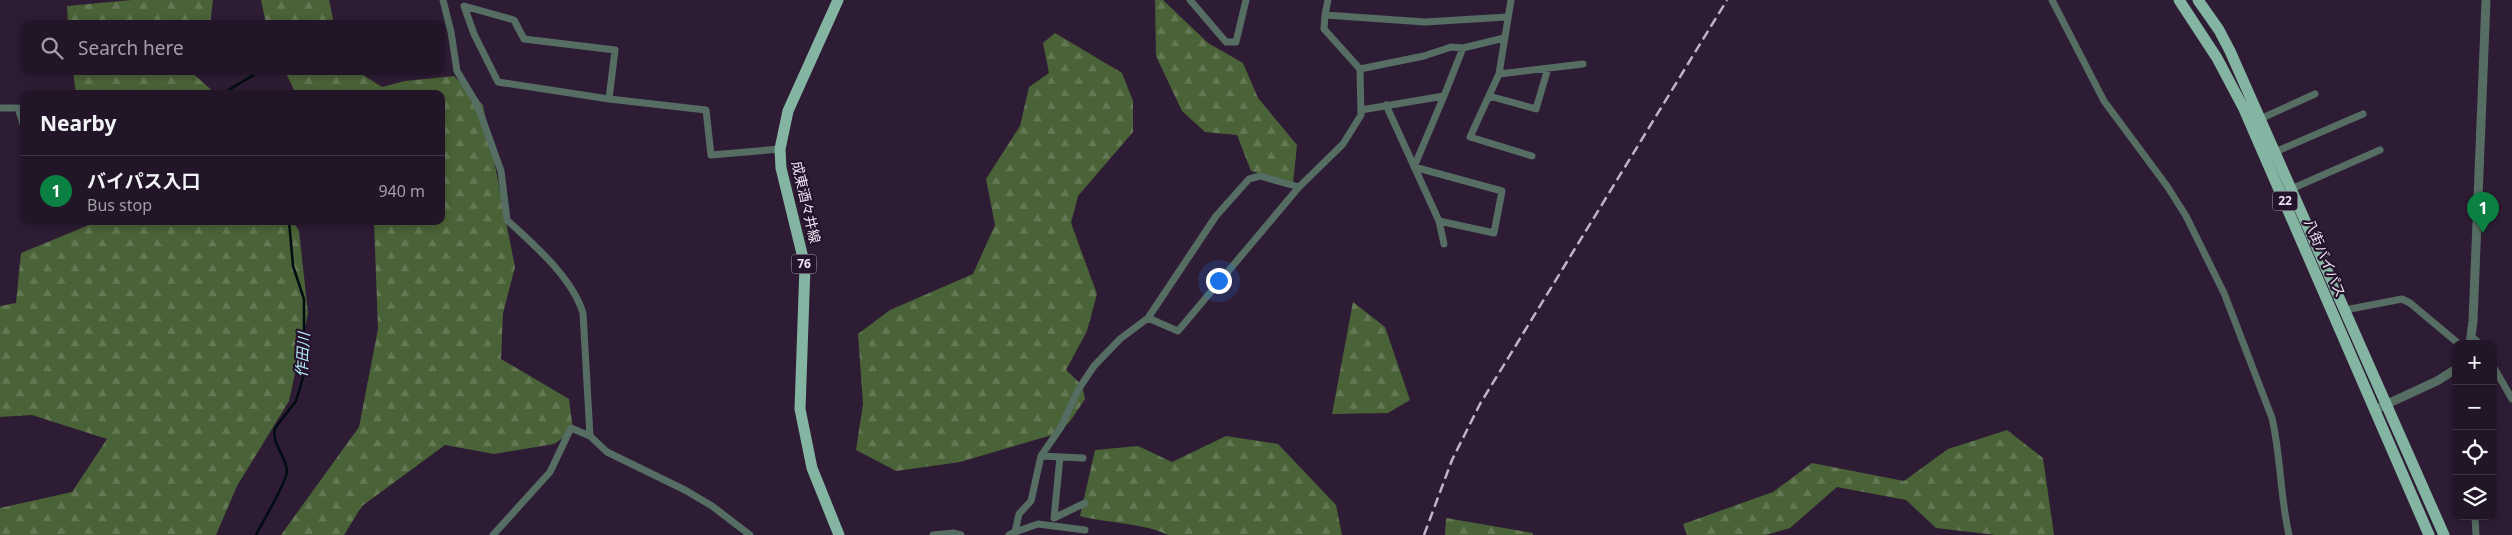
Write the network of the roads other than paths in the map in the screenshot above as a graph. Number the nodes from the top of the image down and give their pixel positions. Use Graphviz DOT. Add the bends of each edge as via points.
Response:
graph roads {
  1 [pos="443,0"];
  2 [pos="838,0"];
  3 [pos="1190,0"];
  4 [pos="1246,0"];
  5 [pos="1328,0"];
  6 [pos="1511,0"];
  7 [pos="2052,0"];
  8 [pos="2179,0"];
  9 [pos="2198,0"];
  10 [pos="2486,0"];
  11 [pos="1324,15"];
  12 [pos="1507,17"];
  13 [pos="1504,38"];
  14 [pos="1464,48"];
  15 [pos="1583,64"];
  16 [pos="1548,68"];
  17 [pos="1360,69"];
  18 [pos="1499,74"];
  19 [pos="2315,94"];
  20 [pos="1444,96"];
  21 [pos="1489,96"];
  22 [pos="608,99"];
  23 [pos="1386,105"];
  24 [pos="0,108"];
  25 [pos="1361,110"];
  26 [pos="20,114"];
  27 [pos="2362,114"];
  28 [pos="2260,119"];
  29 [pos="780,149"];
  30 [pos="2380,150"];
  31 [pos="2275,152"];
  32 [pos="1532,156"];
  33 [pos="1414,167"];
  34 [pos="1299,187"];
  35 [pos="2291,189"];
  36 [pos="1439,221"];
  37 [pos="1444,244"];
  38 [pos="2345,310"];
  39 [pos="1148,318"];
  40 [pos="2454,340"];
  41 [pos="2471,340"];
  42 [pos="2497,373"];
  43 [pos="2452,374"];
  44 [pos="2512,399"];
  45 [pos="2387,404"];
  46 [pos="2374,410"];
  47 [pos="590,436"];
  48 [pos="1041,456"];
  49 [pos="1060,457"];
  50 [pos="1083,458"];
  51 [pos="1085,503"];
  52 [pos="2475,520"];
  53 [pos="1085,530"];
  54 [pos="1012,534"];
  55 [pos="493,535"];
  56 [pos="750,535"];
  57 [pos="840,535"];
  58 [pos="933,535"];
  59 [pos="961,535"];
  60 [pos="2289,535"];
  61 [pos="2429,535"];
  62 [pos="2444,535"];
  63 [pos="2476,535"];
  1 -- 47 [label="street" via="456,71 477,104 501,171 507,220 545,255 580,301"];
  2 -- 29 [label="main road, 成東酒々井線 / 76" via="788,111"];
  3 -- 4 [label="street" via="1226,42 1236,42"];
  5 -- 11 [label="street"];
  6 -- 12 [label="street"];
  7 -- 60 [label="street" via="2104,101 2186,216 2224,293 2272,418"];
  8 -- 46 [label="main road, 八街バイパス / 22" via="2217,58 2244,109"];
  9 -- 28 [label="main road, 八街バイパス / 22" via="2219,30"];
  10 -- 41 [label="street"];
  11 -- 12 [label="street" via="1425,22"];
  11 -- 17 [label="street" via="1324,29"];
  12 -- 13 [label="street"];
  13 -- 14 [label="street"];
  13 -- 18 [label="street"];
  14 -- 17 [label="street" via="1451,47"];
  14 -- 20 [label="street"];
  15 -- 16 [label="street"];
  16 -- 18 [label="street"];
  16 -- 21 [label="street" via="1536,109"];
  17 -- 25 [label="street"];
  18 -- 21 [label="street"];
  19 -- 28 [label="street"];
  20 -- 23 [label="street"];
  20 -- 33 [label="street"];
  21 -- 32 [label="street" via="1470,137"];
  22 -- 22 [label="street" via="615,50 524,39 514,20 464,6 498,82"];
  22 -- 29 [label="street" via="706,110 711,155"];
  23 -- 25 [label="street"];
  23 -- 33 [label="street"];
  24 -- 26 [label="street" via="18,108"];
  25 -- 34 [label="street" via="1343,144"];
  27 -- 31 [label="street"];
  28 -- 31 [label="main road, 八街バイパス / 22"];
  29 -- 57 [label="main road, 成東酒々井線 / 76" via="781,168 805,266 799,384 803,427 812,468"];
  30 -- 35 [label="street"];
  31 -- 35 [label="main road, 八街バイパス / 22"];
  33 -- 36 [label="street"];
  33 -- 36 [label="street" via="1502,191 1494,233"];
  34 -- 39 [label="street" via="1178,331"];
  34 -- 39 [label="street" via="1260,176 1249,180 1216,216"];
  35 -- 38 [label="main road, 八街バイパス / 22"];
  36 -- 37 [label="street"];
  38 -- 40 [label="street" via="2402,299"];
  38 -- 45 [label="main road, 八街バイパス / 22"];
  39 -- 48 [label="street" via="1120,339 1094,366 1078,390 1061,427"];
  42 -- 44 [label="street"];
  43 -- 45 [label="street"];
  45 -- 46 [label="street"];
  45 -- 62 [label="main road, 八街バイパス / 22"];
  46 -- 61 [label="main road, 八街バイパス / 22"];
  47 -- 55 [label="street" via="570,428 550,472"];
  47 -- 56 [label="street" via="607,452 712,506"];
  48 -- 49 [label="street"];
  48 -- 54 [label="street" via="1031,501 1019,514"];
  49 -- 50 [label="street"];
  49 -- 51 [label="street" via="1054,518"];
  52 -- 63 [label="street"];
  53 -- 54 [label="street" via="1038,524"];
  58 -- 59 [label="street"];
}
